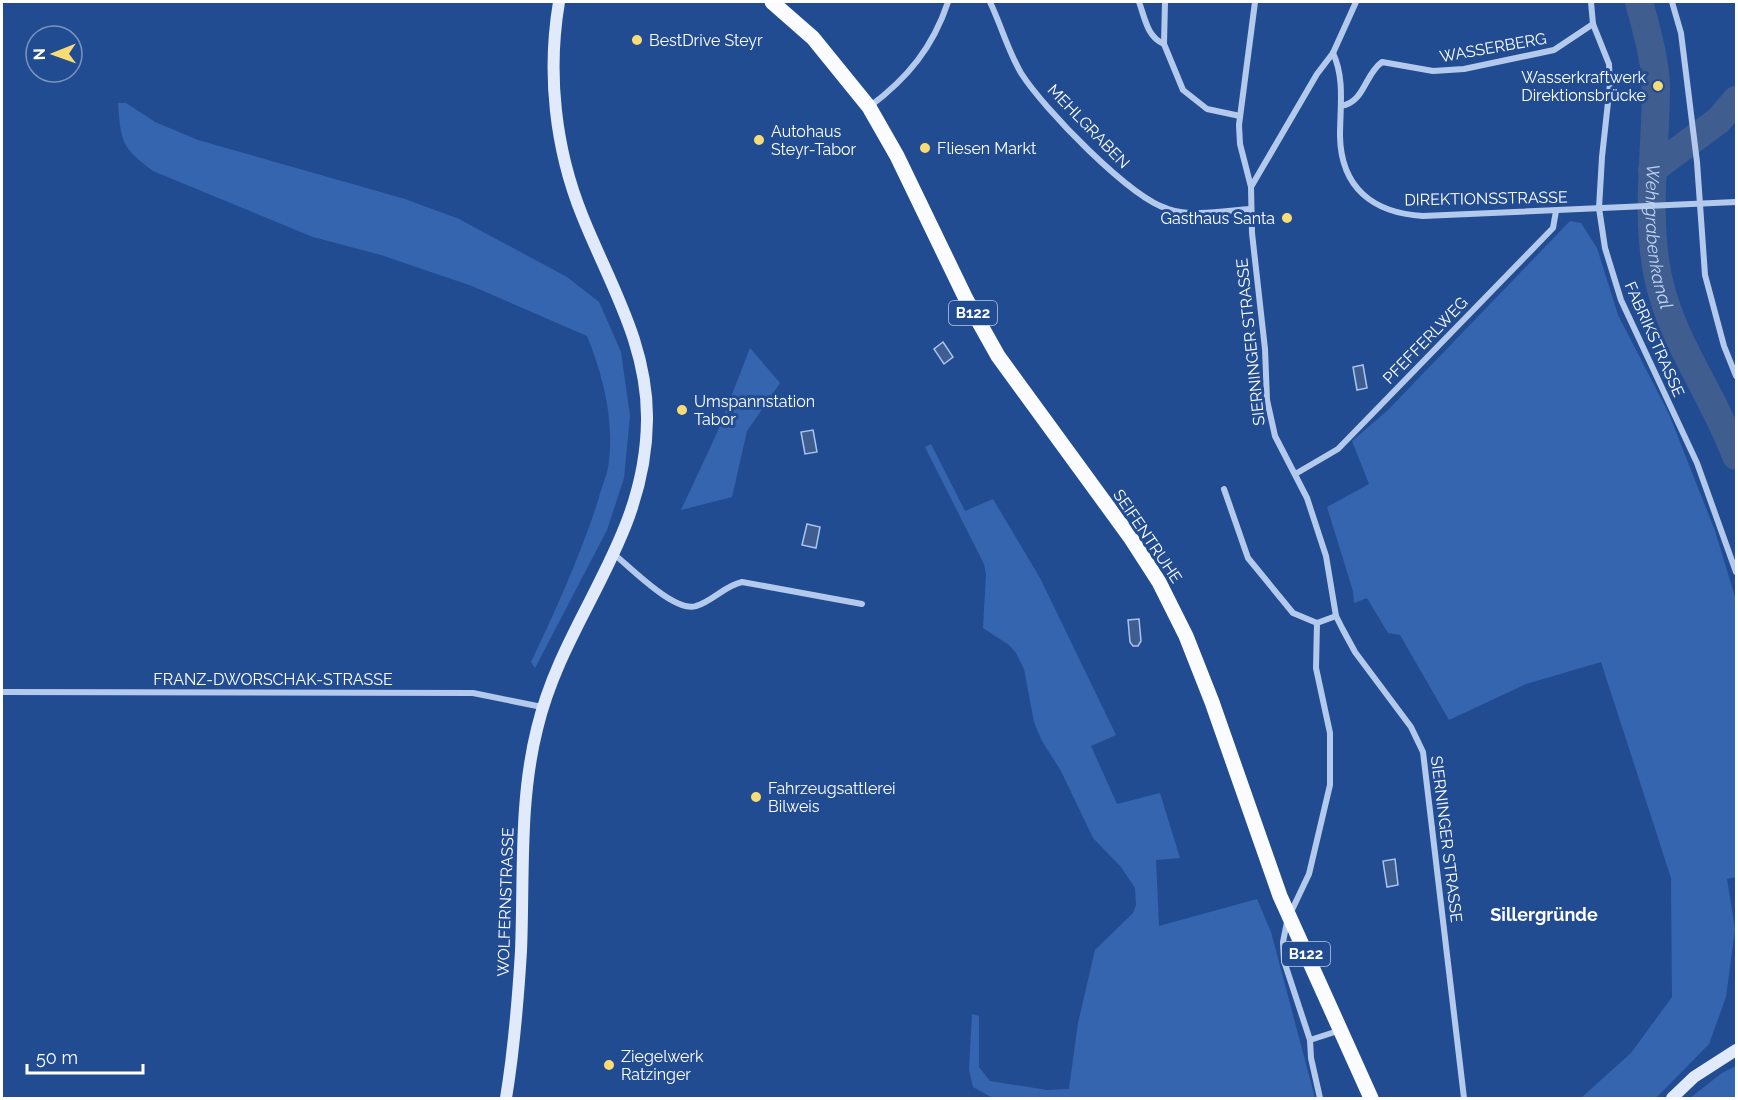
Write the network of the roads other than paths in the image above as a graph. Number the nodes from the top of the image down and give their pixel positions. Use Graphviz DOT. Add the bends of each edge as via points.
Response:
graph roads {
  1 [pos="559,2"];
  2 [pos="772,2"];
  3 [pos="948,2"];
  4 [pos="990,2"];
  5 [pos="1139,2"];
  6 [pos="1165,2"];
  7 [pos="1255,2"];
  8 [pos="1356,2"];
  9 [pos="1591,2"];
  10 [pos="1672,2"];
  11 [pos="1593,24"];
  12 [pos="1164,44"];
  13 [pos="1334,53"];
  14 [pos="1341,106"];
  15 [pos="869,107"];
  16 [pos="1240,116"];
  17 [pos="1251,187"];
  18 [pos="1737,202"];
  19 [pos="1701,205"];
  20 [pos="1599,208"];
  21 [pos="1250,209"];
  22 [pos="1556,211"];
  23 [pos="1737,376"];
  24 [pos="1297,473"];
  25 [pos="1224,489"];
  26 [pos="615,555"];
  27 [pos="1737,572"];
  28 [pos="862,604"];
  29 [pos="1336,616"];
  30 [pos="1317,623"];
  31 [pos="2,692"];
  32 [pos="542,707"];
  33 [pos="1341,1029"];
  34 [pos="1310,1040"];
  35 [pos="1737,1050"];
  36 [pos="506,1098"];
  37 [pos="1320,1098"];
  38 [pos="1371,1098"];
  39 [pos="1464,1098"];
  40 [pos="1672,1098"];
  1 -- 26 [label="main road, WOLFERNSTRASSE" via="555,57 558,131 573,191 636,341 646,392 642,478"];
  2 -- 15 [label="main road, SEIFENTRUHE / B122" via="813,38"];
  3 -- 15 [label="street" via="923,56 906,77"];
  4 -- 21 [label="street, MEHLGRABEN" via="1023,75 1109,170 1166,209 1193,213"];
  5 -- 12 [label="street" via="1149,31"];
  6 -- 12 [label="street"];
  7 -- 16 [label="street"];
  8 -- 13 [label="street, SIERNINGER STRASSE"];
  9 -- 11 [label="street, FABRIKSTRASSE"];
  10 -- 19 [label="street" via="1681,33"];
  11 -- 14 [label="street, WASSERBERG" via="1554,50 1518,59 1449,71 1382,62 1356,100"];
  11 -- 20 [label="street, FABRIKSTRASSE" via="1609,64 1610,84"];
  12 -- 16 [label="street" via="1190,98 1207,109"];
  13 -- 14 [label="street, DIREKTIONSSTRASSE" via="1341,74"];
  13 -- 17 [label="street, SIERNINGER STRASSE" via="1317,74"];
  14 -- 22 [label="street, DIREKTIONSSTRASSE" via="1340,137 1346,169 1361,194 1388,212 1423,216"];
  15 -- 33 [label="main road, SEIFENTRUHE / B122" via="998,356 1159,582 1212,702 1280,896"];
  16 -- 17 [label="street" via="1240,144"];
  17 -- 21 [label="street, SIERNINGER STRASSE"];
  18 -- 19 [label="street"];
  19 -- 20 [label="street, DIREKTIONSSTRASSE"];
  19 -- 23 [label="street" via="1705,275 1724,346"];
  20 -- 22 [label="street, DIREKTIONSSTRASSE"];
  20 -- 27 [label="street, FABRIKSTRASSE" via="1605,248 1621,300 1696,463"];
  21 -- 24 [label="street, SIERNINGER STRASSE" via="1270,419 1279,447"];
  22 -- 24 [label="street, PFEFFERLWEG" via="1553,228 1338,448"];
  24 -- 29 [label="street, SIERNINGER STRASSE" via="1322,541"];
  25 -- 30 [label="street" via="1248,558 1293,613"];
  26 -- 28 [label="street" via="681,606 695,607 742,582"];
  26 -- 32 [label="main road, WOLFERNSTRASSE" via="566,646"];
  29 -- 30 [label="street"];
  29 -- 39 [label="street, SIERNINGER STRASSE" via="1355,652 1411,727 1425,759"];
  30 -- 34 [label="street" via="1316,668 1330,733 1331,772 1309,874 1284,931 1284,961"];
  31 -- 32 [label="street, FRANZ-DWORSCHAK-STRASSE" via="472,693"];
  32 -- 36 [label="main road, WOLFERNSTRASSE" via="527,787 517,1001"];
  33 -- 34 [label="street"];
  33 -- 38 [label="main road, SEIFENTRUHE / B122"];
  34 -- 37 [label="street"];
  35 -- 40 [label="main road" via="1694,1077"];
}
